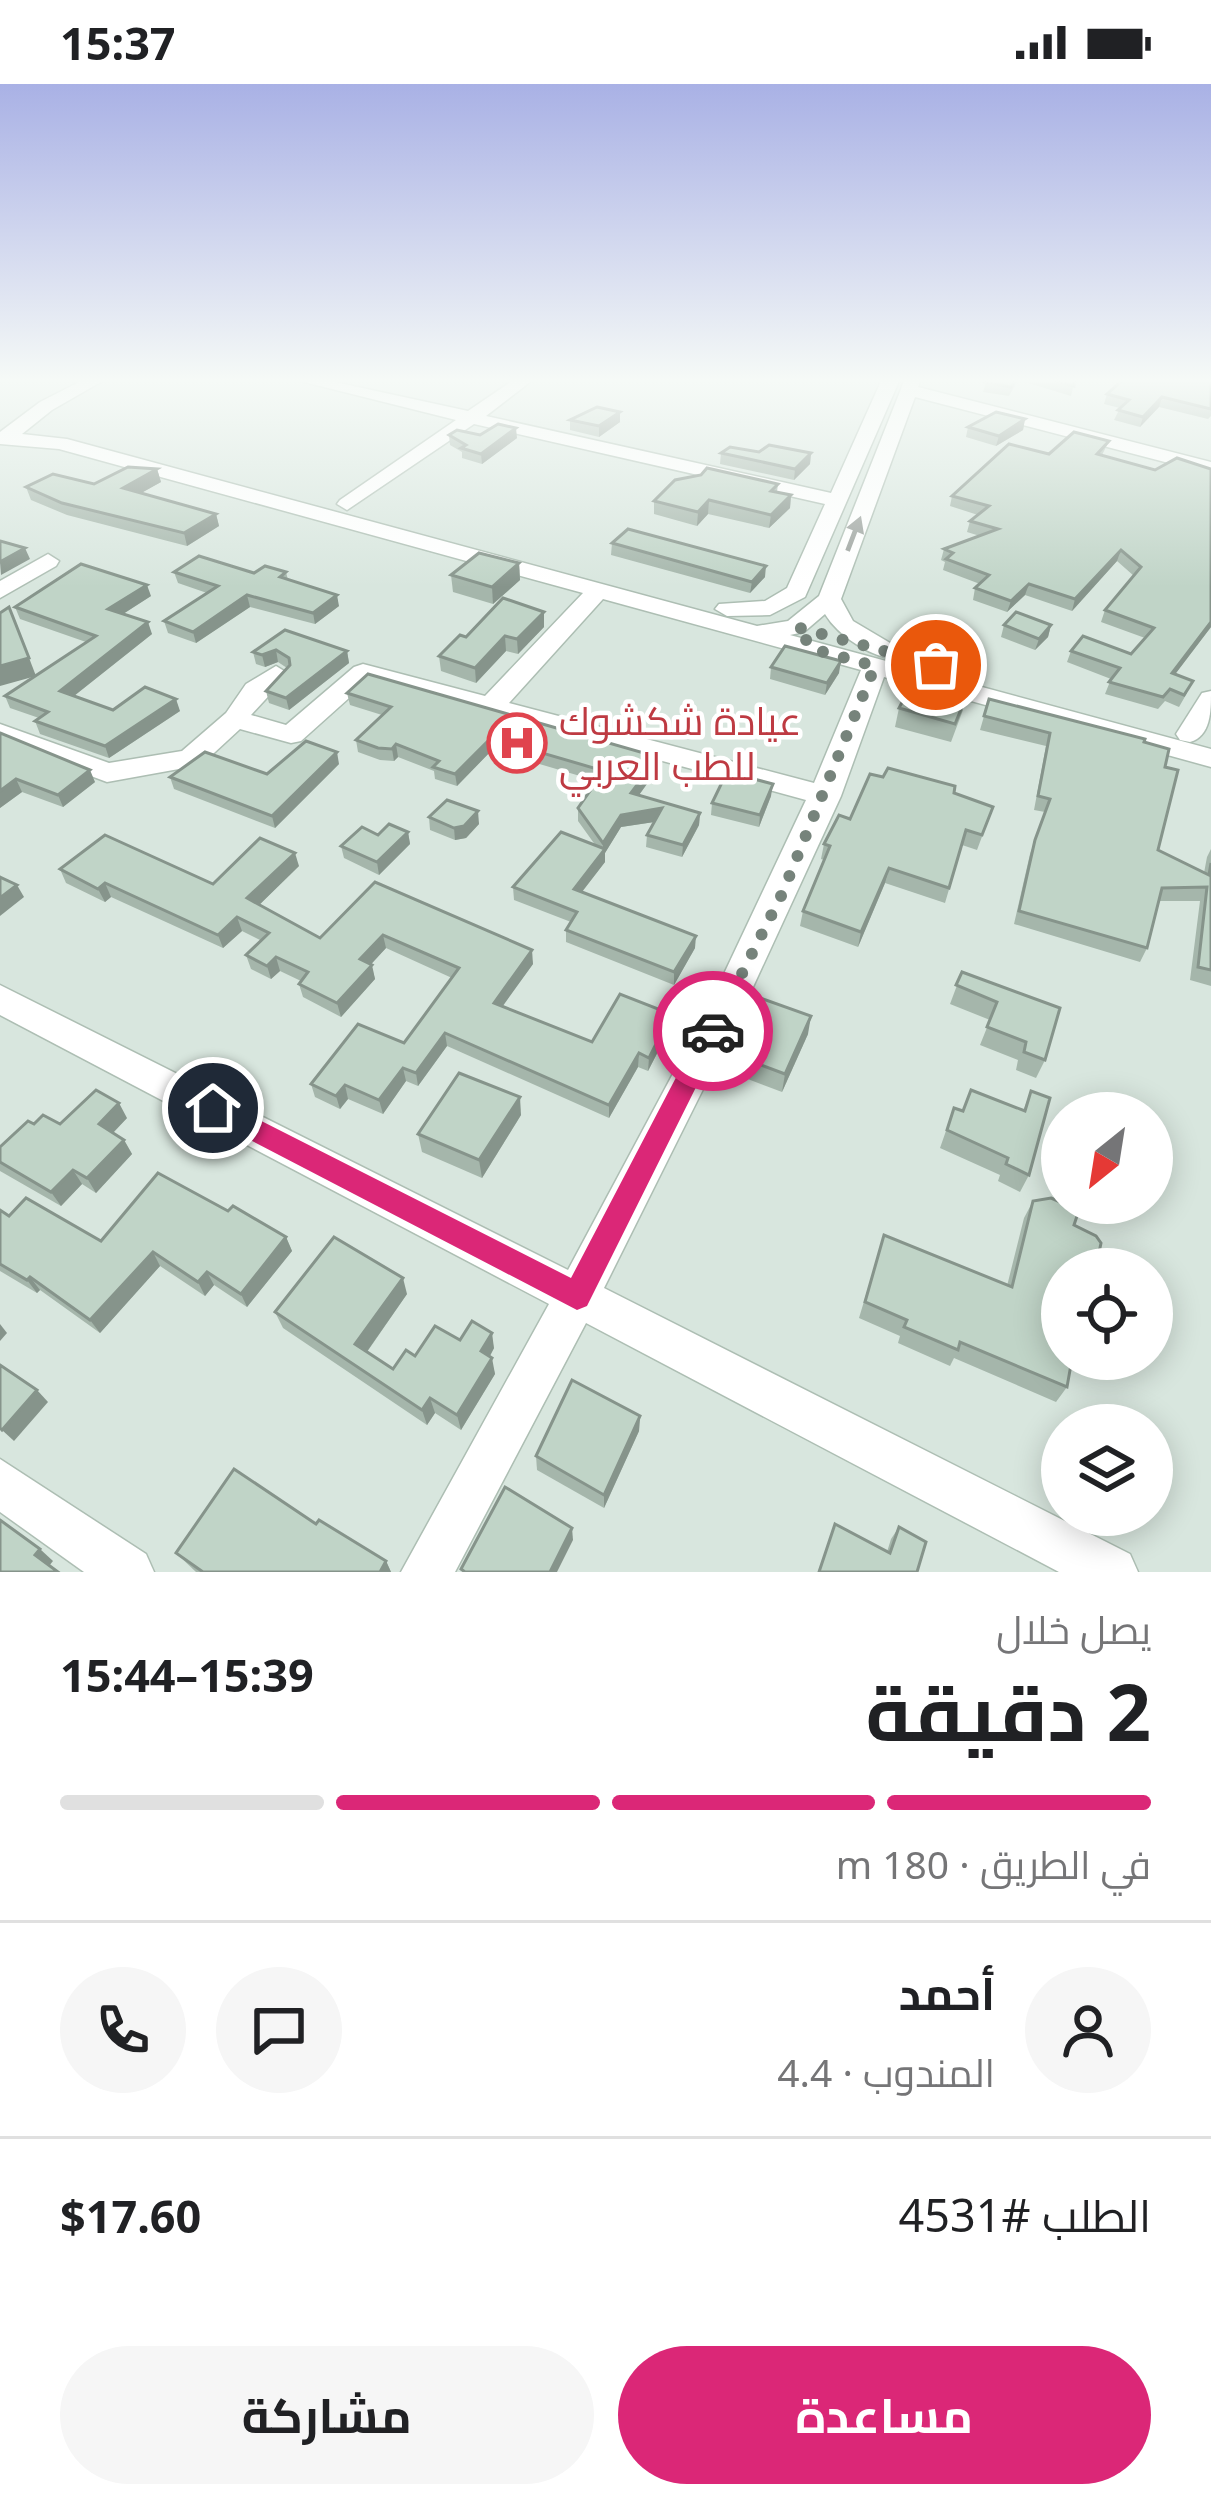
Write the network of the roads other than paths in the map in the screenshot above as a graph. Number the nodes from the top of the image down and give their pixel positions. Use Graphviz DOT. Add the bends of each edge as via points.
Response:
graph roads {
  1 [pos="85,448"];
  2 [pos="138,448"];
  3 [pos="422,448"];
  4 [pos="608,448"];
  5 [pos="866,448"];
  6 [pos="884,448"];
  7 [pos="1152,448"];
  8 [pos="1211,464"];
  9 [pos="848,479"];
  10 [pos="873,483"];
  11 [pos="839,501"];
  12 [pos="347,503"];
  13 [pos="480,549"];
  14 [pos="48,561"];
  15 [pos="0,591"];
  16 [pos="598,591"];
  17 [pos="796,592"];
  18 [pos="829,599"];
  19 [pos="727,609"];
  20 [pos="804,638"];
  21 [pos="885,660"];
  22 [pos="276,674"];
  23 [pos="1211,699"];
  24 [pos="491,706"];
  25 [pos="235,719"];
  26 [pos="0,731"];
  27 [pos="1201,738"];
  28 [pos="1211,758"];
  29 [pos="826,796"];
  30 [pos="0,999"];
  31 [pos="577,1296"];
  32 [pos="0,1483"];
  33 [pos="1101,1569"];
  34 [pos="128,1572"];
  35 [pos="427,1572"];
  1 -- 13 [label="street"];
  2 -- 12 [label="street"];
  3 -- 12 [label="street"];
  4 -- 11 [label="street"];
  5 -- 9 [label="street"];
  6 -- 10 [label="street"];
  7 -- 8 [label="street"];
  9 -- 10 [label="street"];
  9 -- 11 [label="street"];
  18 -- 10 [label="street, one-way"];
  11 -- 17 [label="street"];
  12 -- 13 [label="street"];
  13 -- 16 [label="street"];
  13 -- 19 [label="street"];
  14 -- 15 [label="street"];
  16 -- 20 [label="street"];
  16 -- 24 [label="street"];
  17 -- 19 [label="street" via="770,608"];
  17 -- 20 [label="street"];
  18 -- 20 [label="street"];
  18 -- 21 [label="street" via="844,626"];
  19 -- 20 [label="street"];
  20 -- 21 [label="street"];
  21 -- 27 [label="street"];
  21 -- 28 [label="street"];
  21 -- 29 [label="street"];
  22 -- 25 [label="street"];
  23 -- 27 [label="street"];
  24 -- 25 [label="street" via="362,672 291,735"];
  24 -- 29 [label="street"];
  25 -- 26 [label="street" via="191,759 107,773"];
  29 -- 31 [label="street"];
  30 -- 31 [label="street"];
  31 -- 33 [label="street"];
  31 -- 35 [label="street"];
  32 -- 34 [label="street"];
}
